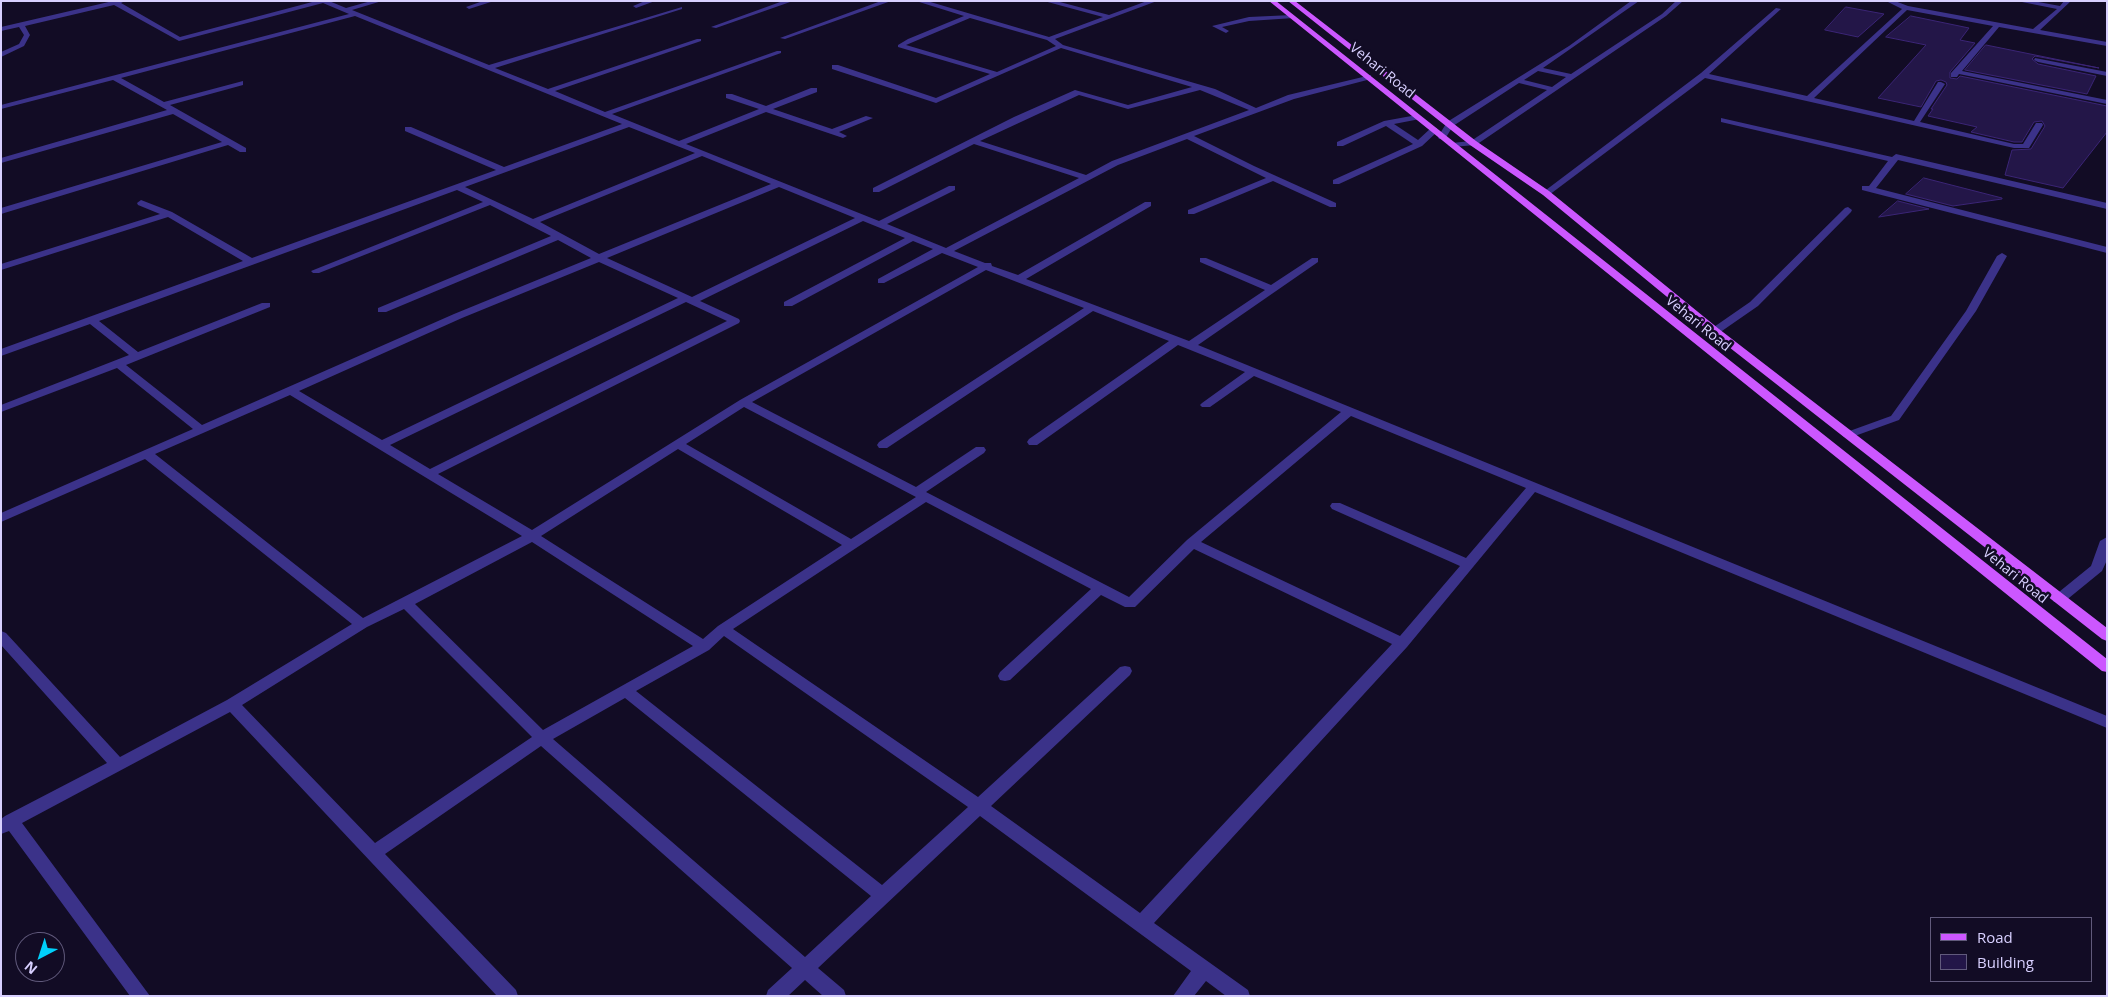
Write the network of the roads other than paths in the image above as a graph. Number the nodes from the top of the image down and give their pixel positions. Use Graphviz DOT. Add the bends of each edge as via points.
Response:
graph roads {
  1 [pos="324,1"];
  2 [pos="379,1"];
  3 [pos="491,1"];
  4 [pos="652,1"];
  5 [pos="790,1"];
  6 [pos="888,1"];
  7 [pos="920,1"];
  8 [pos="1047,1"];
  9 [pos="1154,1"];
  10 [pos="1272,1"];
  11 [pos="1291,1"];
  12 [pos="1636,1"];
  13 [pos="1680,1"];
  14 [pos="1889,1"];
  15 [pos="2020,1"];
  16 [pos="2068,1"];
  17 [pos="119,2"];
  18 [pos="636,6"];
  19 [pos="469,7"];
  20 [pos="680,8"];
  21 [pos="1906,8"];
  22 [pos="2062,8"];
  23 [pos="1778,9"];
  24 [pos="350,12"];
  25 [pos="970,16"];
  26 [pos="1109,17"];
  27 [pos="1292,17"];
  28 [pos="21,25"];
  29 [pos="1997,25"];
  30 [pos="714,27"];
  31 [pos="1,29"];
  32 [pos="1226,31"];
  33 [pos="2034,31"];
  34 [pos="783,38"];
  35 [pos="1049,39"];
  36 [pos="700,40"];
  37 [pos="2107,44"];
  38 [pos="1061,46"];
  39 [pos="779,52"];
  40 [pos="1,55"];
  41 [pos="2038,60"];
  42 [pos="490,67"];
  43 [pos="835,67"];
  44 [pos="1537,69"];
  45 [pos="997,74"];
  46 [pos="2107,74"];
  47 [pos="1704,75"];
  48 [pos="1570,76"];
  49 [pos="114,77"];
  50 [pos="1368,77"];
  51 [pos="1518,81"];
  52 [pos="240,83"];
  53 [pos="1941,84"];
  54 [pos="1199,87"];
  55 [pos="1551,89"];
  56 [pos="814,90"];
  57 [pos="548,91"];
  58 [pos="729,96"];
  59 [pos="1809,99"];
  60 [pos="2107,102"];
  61 [pos="163,104"];
  62 [pos="1,107"];
  63 [pos="767,109"];
  64 [pos="174,111"];
  65 [pos="1257,111"];
  66 [pos="606,114"];
  67 [pos="1417,117"];
  68 [pos="869,118"];
  69 [pos="1724,120"];
  70 [pos="1387,123"];
  71 [pos="1916,123"];
  72 [pos="629,124"];
  73 [pos="1450,124"];
  74 [pos="2039,125"];
  75 [pos="408,129"];
  76 [pos="832,132"];
  77 [pos="1438,134"];
  78 [pos="843,136"];
  79 [pos="1188,136"];
  80 [pos="973,141"];
  81 [pos="230,142"];
  82 [pos="1473,143"];
  83 [pos="679,144"];
  84 [pos="1340,144"];
  85 [pos="1418,144"];
  86 [pos="1452,145"];
  87 [pos="243,150"];
  88 [pos="702,153"];
  89 [pos="1893,160"];
  90 [pos="1,161"];
  91 [pos="504,170"];
  92 [pos="1087,178"];
  93 [pos="1273,178"];
  94 [pos="1336,182"];
  95 [pos="779,184"];
  96 [pos="458,187"];
  97 [pos="952,188"];
  98 [pos="876,190"];
  99 [pos="1546,193"];
  100 [pos="491,202"];
  101 [pos="142,203"];
  102 [pos="1148,204"];
  103 [pos="1333,205"];
  104 [pos="2107,206"];
  105 [pos="1848,210"];
  106 [pos="1,211"];
  107 [pos="1191,212"];
  108 [pos="169,214"];
  109 [pos="863,217"];
  110 [pos="533,222"];
  111 [pos="880,224"];
  112 [pos="558,236"];
  113 [pos="913,237"];
  114 [pos="944,250"];
  115 [pos="2107,250"];
  116 [pos="2002,256"];
  117 [pos="599,258"];
  118 [pos="1203,260"];
  119 [pos="1315,260"];
  120 [pos="251,262"];
  121 [pos="988,265"];
  122 [pos="1,267"];
  123 [pos="316,271"];
  124 [pos="1020,278"];
  125 [pos="881,281"];
  126 [pos="1272,289"];
  127 [pos="690,300"];
  128 [pos="788,304"];
  129 [pos="266,305"];
  130 [pos="1093,307"];
  131 [pos="382,310"];
  132 [pos="91,320"];
  133 [pos="1715,331"];
  134 [pos="1178,340"];
  135 [pos="1190,345"];
  136 [pos="1,353"];
  137 [pos="137,356"];
  138 [pos="118,364"];
  139 [pos="1253,371"];
  140 [pos="290,390"];
  141 [pos="744,402"];
  142 [pos="1206,405"];
  143 [pos="1,409"];
  144 [pos="1349,411"];
  145 [pos="200,429"];
  146 [pos="1848,435"];
  147 [pos="1033,442"];
  148 [pos="677,444"];
  149 [pos="381,445"];
  150 [pos="883,445"];
  151 [pos="980,450"];
  152 [pos="147,454"];
  153 [pos="429,474"];
  154 [pos="1533,487"];
  155 [pos="921,494"];
  156 [pos="1336,506"];
  157 [pos="1,518"];
  158 [pos="532,536"];
  159 [pos="2107,541"];
  160 [pos="1192,543"];
  161 [pos="852,545"];
  162 [pos="1468,564"];
  163 [pos="1100,588"];
  164 [pos="2059,598"];
  165 [pos="406,604"];
  166 [pos="362,624"];
  167 [pos="723,629"];
  168 [pos="1,636"];
  169 [pos="2107,636"];
  170 [pos="1402,643"];
  171 [pos="704,646"];
  172 [pos="2107,667"];
  173 [pos="1124,671"];
  174 [pos="1005,676"];
  175 [pos="626,690"];
  176 [pos="232,704"];
  177 [pos="2107,722"];
  178 [pos="542,738"];
  179 [pos="118,764"];
  180 [pos="979,806"];
  181 [pos="6,824"];
  182 [pos="373,853"];
  183 [pos="883,896"];
  184 [pos="1141,924"];
  185 [pos="805,968"];
  186 [pos="1204,969"];
  187 [pos="141,996"];
  188 [pos="510,996"];
  189 [pos="775,996"];
  190 [pos="837,996"];
  191 [pos="1182,996"];
  192 [pos="1242,996"];
  1 -- 17 [label="street" via="179,39"];
  1 -- 24 [label="street"];
  2 -- 24 [label="street"];
  3 -- 19 [label="street"];
  4 -- 18 [label="street"];
  5 -- 30 [label="street"];
  6 -- 34 [label="street"];
  7 -- 25 [label="street"];
  8 -- 26 [label="street"];
  9 -- 26 [label="street"];
  10 -- 27 [label="main road, Vehari Road"];
  11 -- 73 [label="main road, Vehari Road"];
  12 -- 44 [label="street"];
  13 -- 48 [label="street" via="1664,15"];
  14 -- 21 [label="street"];
  15 -- 22 [label="street"];
  16 -- 22 [label="street"];
  17 -- 28 [label="street"];
  20 -- 42 [label="street"];
  21 -- 29 [label="street"];
  21 -- 59 [label="street"];
  22 -- 33 [label="street"];
  23 -- 47 [label="street"];
  24 -- 42 [label="street"];
  24 -- 49 [label="street"];
  25 -- 35 [label="street"];
  25 -- 45 [label="street" via="900,46"];
  26 -- 35 [label="street"];
  27 -- 32 [label="street" via="1249,19 1215,26"];
  27 -- 50 [label="main road, Vehari Road"];
  28 -- 31 [label="street"];
  28 -- 40 [label="street" via="27,35 22,45"];
  29 -- 33 [label="street"];
  29 -- 60 [label="street" via="1955,74"];
  33 -- 37 [label="street"];
  35 -- 38 [label="street"];
  36 -- 57 [label="street"];
  38 -- 45 [label="street"];
  38 -- 54 [label="street"];
  39 -- 66 [label="street"];
  41 -- 46 [label="street"];
  42 -- 57 [label="street"];
  43 -- 45 [label="street" via="936,101"];
  44 -- 48 [label="street"];
  44 -- 51 [label="street"];
  47 -- 59 [label="street"];
  47 -- 99 [label="street"];
  48 -- 55 [label="street"];
  49 -- 61 [label="street"];
  49 -- 62 [label="street"];
  50 -- 65 [label="street" via="1291,97"];
  50 -- 67 [label="main road, Vehari Road"];
  51 -- 55 [label="street"];
  51 -- 73 [label="street"];
  52 -- 61 [label="street"];
  53 -- 71 [label="street"];
  54 -- 65 [label="street"];
  54 -- 80 [label="street" via="1128,107 1078,92"];
  55 -- 82 [label="street"];
  56 -- 63 [label="street"];
  57 -- 66 [label="street"];
  58 -- 63 [label="street"];
  59 -- 71 [label="street"];
  61 -- 64 [label="street"];
  63 -- 76 [label="street"];
  63 -- 83 [label="street"];
  64 -- 81 [label="street"];
  64 -- 90 [label="street"];
  65 -- 79 [label="street"];
  66 -- 72 [label="street"];
  67 -- 70 [label="street"];
  67 -- 77 [label="main road, Vehari Road"];
  68 -- 76 [label="street"];
  69 -- 89 [label="street"];
  70 -- 84 [label="street"];
  70 -- 85 [label="street"];
  71 -- 74 [label="street" via="2022,147 2026,146"];
  72 -- 83 [label="street"];
  72 -- 91 [label="street"];
  73 -- 77 [label="street"];
  73 -- 82 [label="main road, Vehari Road"];
  75 -- 91 [label="street"];
  76 -- 78 [label="street"];
  77 -- 85 [label="street"];
  77 -- 86 [label="main road, Vehari Road"];
  79 -- 92 [label="street" via="1115,163"];
  79 -- 93 [label="street"];
  80 -- 92 [label="street"];
  80 -- 98 [label="street"];
  81 -- 87 [label="street"];
  81 -- 106 [label="street"];
  82 -- 86 [label="street"];
  82 -- 99 [label="main road, Vehari Road"];
  83 -- 88 [label="street"];
  85 -- 94 [label="street"];
  86 -- 172 [label="main road, Vehari Road"];
  88 -- 95 [label="street"];
  88 -- 110 [label="street"];
  89 -- 104 [label="street" via="1896,157"];
  89 -- 115 [label="street" via="1867,188"];
  91 -- 96 [label="street"];
  92 -- 114 [label="street"];
  93 -- 103 [label="street"];
  93 -- 107 [label="street"];
  95 -- 109 [label="street"];
  95 -- 117 [label="street"];
  96 -- 100 [label="street"];
  96 -- 120 [label="street"];
  97 -- 111 [label="street"];
  99 -- 133 [label="main road, Vehari Road"];
  100 -- 110 [label="street"];
  100 -- 123 [label="street"];
  101 -- 108 [label="street"];
  102 -- 124 [label="street"];
  105 -- 133 [label="street" via="1754,304"];
  108 -- 120 [label="street"];
  108 -- 122 [label="street"];
  109 -- 111 [label="street"];
  109 -- 127 [label="street"];
  110 -- 112 [label="street"];
  111 -- 113 [label="street"];
  112 -- 117 [label="street"];
  112 -- 131 [label="street"];
  113 -- 114 [label="street"];
  113 -- 128 [label="street"];
  114 -- 121 [label="street"];
  114 -- 125 [label="street"];
  116 -- 146 [label="street" via="1971,310 1895,418"];
  117 -- 127 [label="street"];
  117 -- 140 [label="street"];
  118 -- 126 [label="street"];
  119 -- 126 [label="street"];
  120 -- 132 [label="street"];
  121 -- 124 [label="street"];
  121 -- 141 [label="street"];
  124 -- 130 [label="street"];
  126 -- 135 [label="street"];
  127 -- 149 [label="street"];
  127 -- 153 [label="street" via="735,321"];
  129 -- 137 [label="street"];
  130 -- 134 [label="street"];
  130 -- 150 [label="street"];
  132 -- 136 [label="street"];
  132 -- 137 [label="street"];
  133 -- 146 [label="main road, Vehari Road"];
  134 -- 135 [label="street"];
  134 -- 147 [label="street"];
  135 -- 139 [label="street"];
  137 -- 138 [label="street"];
  138 -- 143 [label="street"];
  138 -- 145 [label="street"];
  139 -- 142 [label="street"];
  139 -- 144 [label="street"];
  140 -- 145 [label="street"];
  140 -- 149 [label="street"];
  141 -- 148 [label="street"];
  141 -- 155 [label="street"];
  144 -- 154 [label="street"];
  144 -- 160 [label="street"];
  145 -- 152 [label="street"];
  146 -- 164 [label="main road, Vehari Road"];
  148 -- 158 [label="street"];
  148 -- 161 [label="street"];
  149 -- 153 [label="street"];
  151 -- 155 [label="street"];
  152 -- 157 [label="street"];
  152 -- 166 [label="street"];
  153 -- 158 [label="street"];
  154 -- 162 [label="street"];
  154 -- 177 [label="street"];
  155 -- 161 [label="street"];
  155 -- 163 [label="street"];
  156 -- 162 [label="street"];
  158 -- 165 [label="street"];
  158 -- 171 [label="street"];
  159 -- 164 [label="street" via="2097,568"];
  160 -- 163 [label="street" via="1130,604"];
  160 -- 170 [label="street"];
  161 -- 167 [label="street"];
  162 -- 170 [label="street"];
  163 -- 174 [label="street"];
  164 -- 169 [label="main road, Vehari Road"];
  165 -- 166 [label="street"];
  165 -- 178 [label="street"];
  166 -- 176 [label="street"];
  167 -- 171 [label="street"];
  167 -- 180 [label="street"];
  168 -- 179 [label="street"];
  170 -- 184 [label="street"];
  171 -- 175 [label="street"];
  173 -- 180 [label="street"];
  175 -- 178 [label="street"];
  175 -- 183 [label="street"];
  176 -- 179 [label="street"];
  176 -- 182 [label="street"];
  178 -- 182 [label="street"];
  178 -- 185 [label="street"];
  179 -- 181 [label="street"];
  180 -- 183 [label="street"];
  180 -- 184 [label="street"];
  181 -- 187 [label="street"];
  182 -- 188 [label="street"];
  183 -- 185 [label="street"];
  184 -- 186 [label="street"];
  185 -- 189 [label="street"];
  185 -- 190 [label="street"];
  186 -- 191 [label="street"];
  186 -- 192 [label="street"];
}
